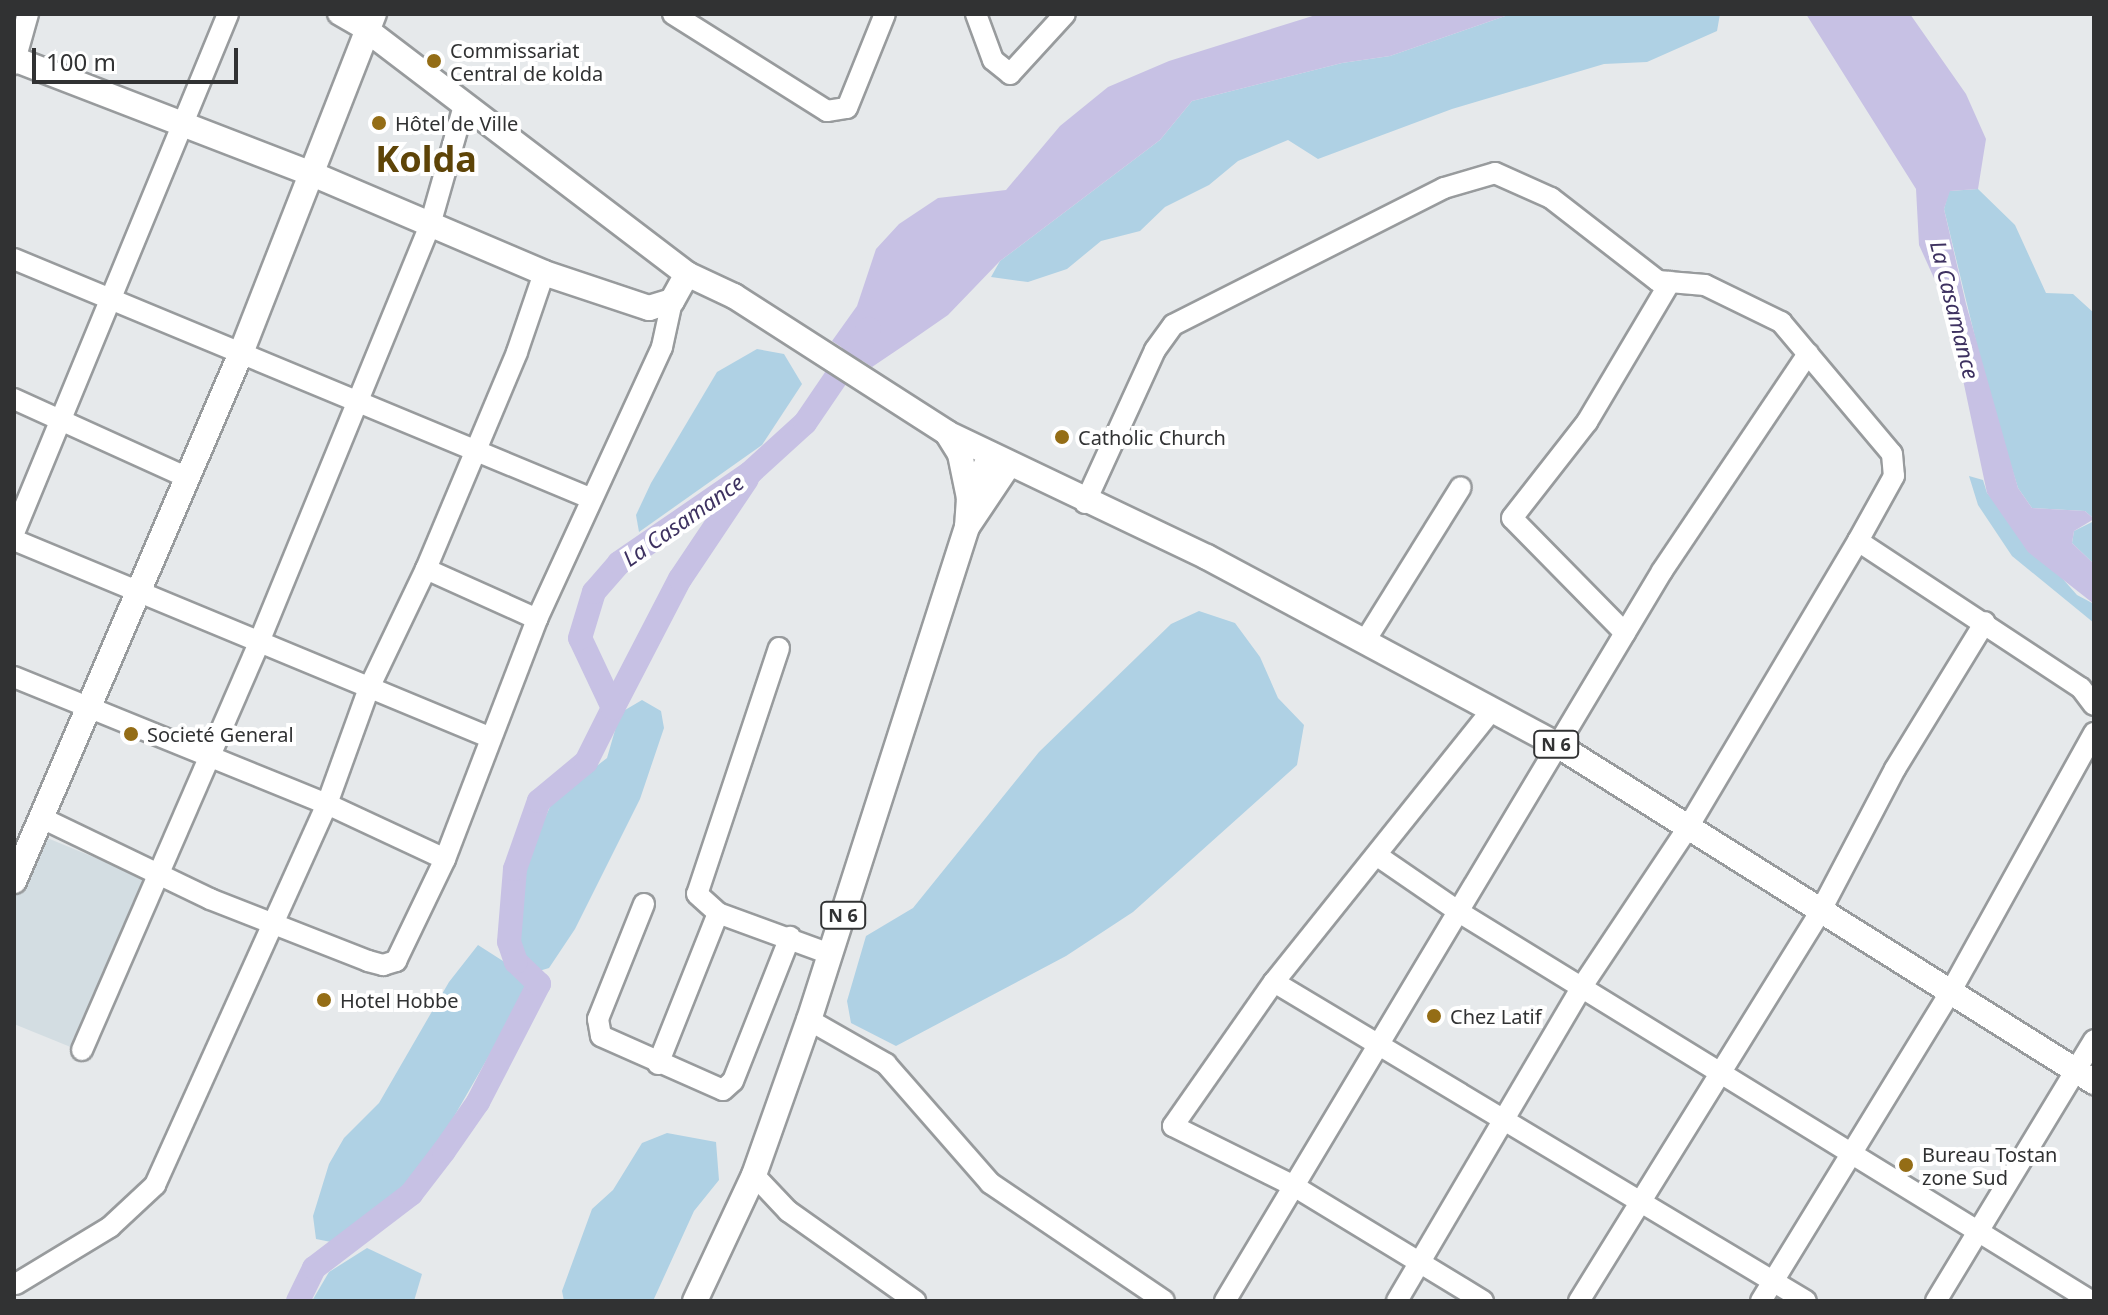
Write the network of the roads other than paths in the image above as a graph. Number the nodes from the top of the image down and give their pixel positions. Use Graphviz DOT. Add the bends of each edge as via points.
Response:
graph roads {
  1 [pos="28,14"];
  2 [pos="228,14"];
  3 [pos="338,14"];
  4 [pos="673,14"];
  5 [pos="885,14"];
  6 [pos="976,14"];
  7 [pos="1065,14"];
  8 [pos="371,22"];
  9 [pos="14,61"];
  10 [pos="464,106"];
  11 [pos="184,128"];
  12 [pos="310,173"];
  13 [pos="430,225"];
  14 [pos="14,259"];
  15 [pos="544,273"];
  16 [pos="687,274"];
  17 [pos="1670,282"];
  18 [pos="672,301"];
  19 [pos="113,302"];
  20 [pos="241,353"];
  21 [pos="1808,354"];
  22 [pos="14,399"];
  23 [pos="357,403"];
  24 [pos="59,418"];
  25 [pos="947,433"];
  26 [pos="474,450"];
  27 [pos="999,462"];
  28 [pos="184,476"];
  29 [pos="1461,487"];
  30 [pos="590,498"];
  31 [pos="969,498"];
  32 [pos="1085,503"];
  33 [pos="967,527"];
  34 [pos="14,533"];
  35 [pos="14,540"];
  36 [pos="1858,541"];
  37 [pos="426,569"];
  38 [pos="138,589"];
  39 [pos="537,619"];
  40 [pos="1985,622"];
  41 [pos="1625,633"];
  42 [pos="1365,641"];
  43 [pos="259,642"];
  44 [pos="779,648"];
  45 [pos="14,677"];
  46 [pos="369,688"];
  47 [pos="2094,705"];
  48 [pos="90,709"];
  49 [pos="1492,710"];
  50 [pos="2094,733"];
  51 [pos="489,737"];
  52 [pos="1559,746"];
  53 [pos="211,757"];
  54 [pos="327,804"];
  55 [pos="42,818"];
  56 [pos="1689,826"];
  57 [pos="1379,857"];
  58 [pos="445,859"];
  59 [pos="157,874"];
  60 [pos="14,881"];
  61 [pos="644,904"];
  62 [pos="1821,910"];
  63 [pos="1459,912"];
  64 [pos="718,913"];
  65 [pos="274,922"];
  66 [pos="790,937"];
  67 [pos="830,954"];
  68 [pos="1274,982"];
  69 [pos="1583,985"];
  70 [pos="1951,991"];
  71 [pos="809,1020"];
  72 [pos="2094,1040"];
  73 [pos="1379,1048"];
  74 [pos="82,1050"];
  75 [pos="658,1064"];
  76 [pos="1722,1070"];
  77 [pos="2085,1076"];
  78 [pos="1506,1121"];
  79 [pos="1849,1151"];
  80 [pos="754,1175"];
  81 [pos="1294,1186"];
  82 [pos="1639,1204"];
  83 [pos="1978,1232"];
  84 [pos="1419,1262"];
  85 [pos="1773,1281"];
  86 [pos="16,1284"];
  87 [pos="695,1301"];
  88 [pos="915,1301"];
  89 [pos="1164,1301"];
  90 [pos="1225,1301"];
  91 [pos="1397,1301"];
  92 [pos="1483,1301"];
  93 [pos="1579,1301"];
  94 [pos="1761,1301"];
  95 [pos="1806,1301"];
  96 [pos="1936,1301"];
  97 [pos="2091,1301"];
  1 -- 9 [label="street"];
  2 -- 11 [label="street"];
  3 -- 8 [label="street"];
  4 -- 5 [label="street" via="827,111 847,108"];
  6 -- 7 [label="street" via="993,60 1010,74"];
  8 -- 10 [label="main road"];
  8 -- 12 [label="main road"];
  9 -- 11 [label="main road"];
  10 -- 13 [label="street"];
  10 -- 16 [label="main road"];
  11 -- 12 [label="main road"];
  11 -- 19 [label="street"];
  12 -- 13 [label="main road"];
  12 -- 20 [label="main road"];
  13 -- 15 [label="main road"];
  13 -- 23 [label="street"];
  14 -- 19 [label="street"];
  15 -- 18 [label="main road" via="649,308"];
  15 -- 26 [label="street"];
  16 -- 18 [label="main road"];
  16 -- 25 [label="main road" via="734,296"];
  17 -- 21 [label="street" via="1705,285 1781,322"];
  17 -- 32 [label="street" via="1658,281 1525,183 1495,173 1444,188 1173,325 1155,350"];
  17 -- 41 [label="street" via="1587,422 1512,518"];
  18 -- 30 [label="street" via="662,347"];
  19 -- 20 [label="street"];
  19 -- 24 [label="street"];
  20 -- 23 [label="street"];
  20 -- 28 [label="main road"];
  21 -- 36 [label="street" via="1892,454 1894,476"];
  21 -- 41 [label="street"];
  22 -- 24 [label="street"];
  23 -- 26 [label="street"];
  23 -- 43 [label="street"];
  24 -- 28 [label="street"];
  24 -- 34 [label="street"];
  25 -- 27 [label="main road"];
  25 -- 31 [label="main road" via="960,454"];
  26 -- 30 [label="street"];
  26 -- 37 [label="street"];
  27 -- 31 [label="main road, N 6"];
  27 -- 32 [label="main road, N 6"];
  27 -- 33 [label="main road, N 6"];
  28 -- 38 [label="main road"];
  29 -- 42 [label="street"];
  30 -- 39 [label="street"];
  31 -- 33 [label="main road, N 6"];
  32 -- 42 [label="main road, N 6" via="1207,557"];
  33 -- 67 [label="main road, N 6"];
  35 -- 38 [label="street"];
  36 -- 40 [label="street"];
  36 -- 56 [label="street"];
  37 -- 39 [label="street"];
  37 -- 46 [label="street"];
  38 -- 43 [label="street"];
  38 -- 48 [label="main road"];
  39 -- 51 [label="street"];
  40 -- 47 [label="street" via="2081,688"];
  40 -- 62 [label="street" via="1895,769"];
  41 -- 52 [label="street"];
  42 -- 49 [label="main road, N 6"];
  43 -- 46 [label="street"];
  43 -- 53 [label="street"];
  44 -- 64 [label="street" via="697,884 702,902"];
  45 -- 48 [label="street"];
  46 -- 51 [label="street"];
  46 -- 54 [label="street"];
  48 -- 53 [label="street"];
  48 -- 55 [label="main road"];
  49 -- 52 [label="main road, N 6"];
  49 -- 57 [label="street"];
  50 -- 70 [label="street"];
  51 -- 58 [label="street"];
  52 -- 56 [label="main road, N 6"];
  52 -- 63 [label="street"];
  53 -- 54 [label="street"];
  53 -- 59 [label="street"];
  54 -- 58 [label="street"];
  54 -- 65 [label="street"];
  55 -- 59 [label="street"];
  55 -- 60 [label="main road"];
  56 -- 62 [label="main road, N 6"];
  56 -- 69 [label="street"];
  57 -- 63 [label="street"];
  57 -- 68 [label="street"];
  58 -- 65 [label="street" via="396,961 383,965"];
  59 -- 65 [label="street"];
  59 -- 74 [label="street"];
  61 -- 75 [label="street" via="598,1019 601,1036"];
  62 -- 70 [label="main road, N 6"];
  62 -- 76 [label="street"];
  63 -- 69 [label="street"];
  63 -- 73 [label="street"];
  64 -- 66 [label="street"];
  64 -- 75 [label="street"];
  65 -- 86 [label="street" via="155,1185 110,1227"];
  66 -- 67 [label="street"];
  66 -- 75 [label="street" via="728,1088"];
  67 -- 71 [label="main road, N 6"];
  68 -- 73 [label="street"];
  68 -- 81 [label="street" via="1173,1126"];
  69 -- 76 [label="street"];
  69 -- 78 [label="street"];
  70 -- 77 [label="main road, N 6"];
  70 -- 79 [label="street"];
  71 -- 80 [label="main road, N 6"];
  71 -- 89 [label="street" via="886,1064 990,1183"];
  72 -- 77 [label="street"];
  73 -- 78 [label="street"];
  73 -- 81 [label="street"];
  76 -- 79 [label="street"];
  76 -- 82 [label="street"];
  77 -- 83 [label="street"];
  78 -- 82 [label="street"];
  78 -- 84 [label="street"];
  79 -- 83 [label="street"];
  79 -- 85 [label="street"];
  80 -- 87 [label="main road, N 6"];
  80 -- 88 [label="street" via="788,1211"];
  81 -- 84 [label="street"];
  81 -- 90 [label="street"];
  82 -- 85 [label="street"];
  82 -- 93 [label="street"];
  83 -- 96 [label="street"];
  83 -- 97 [label="street"];
  84 -- 91 [label="street"];
  84 -- 92 [label="street"];
  85 -- 94 [label="street"];
  85 -- 95 [label="street"];
}
